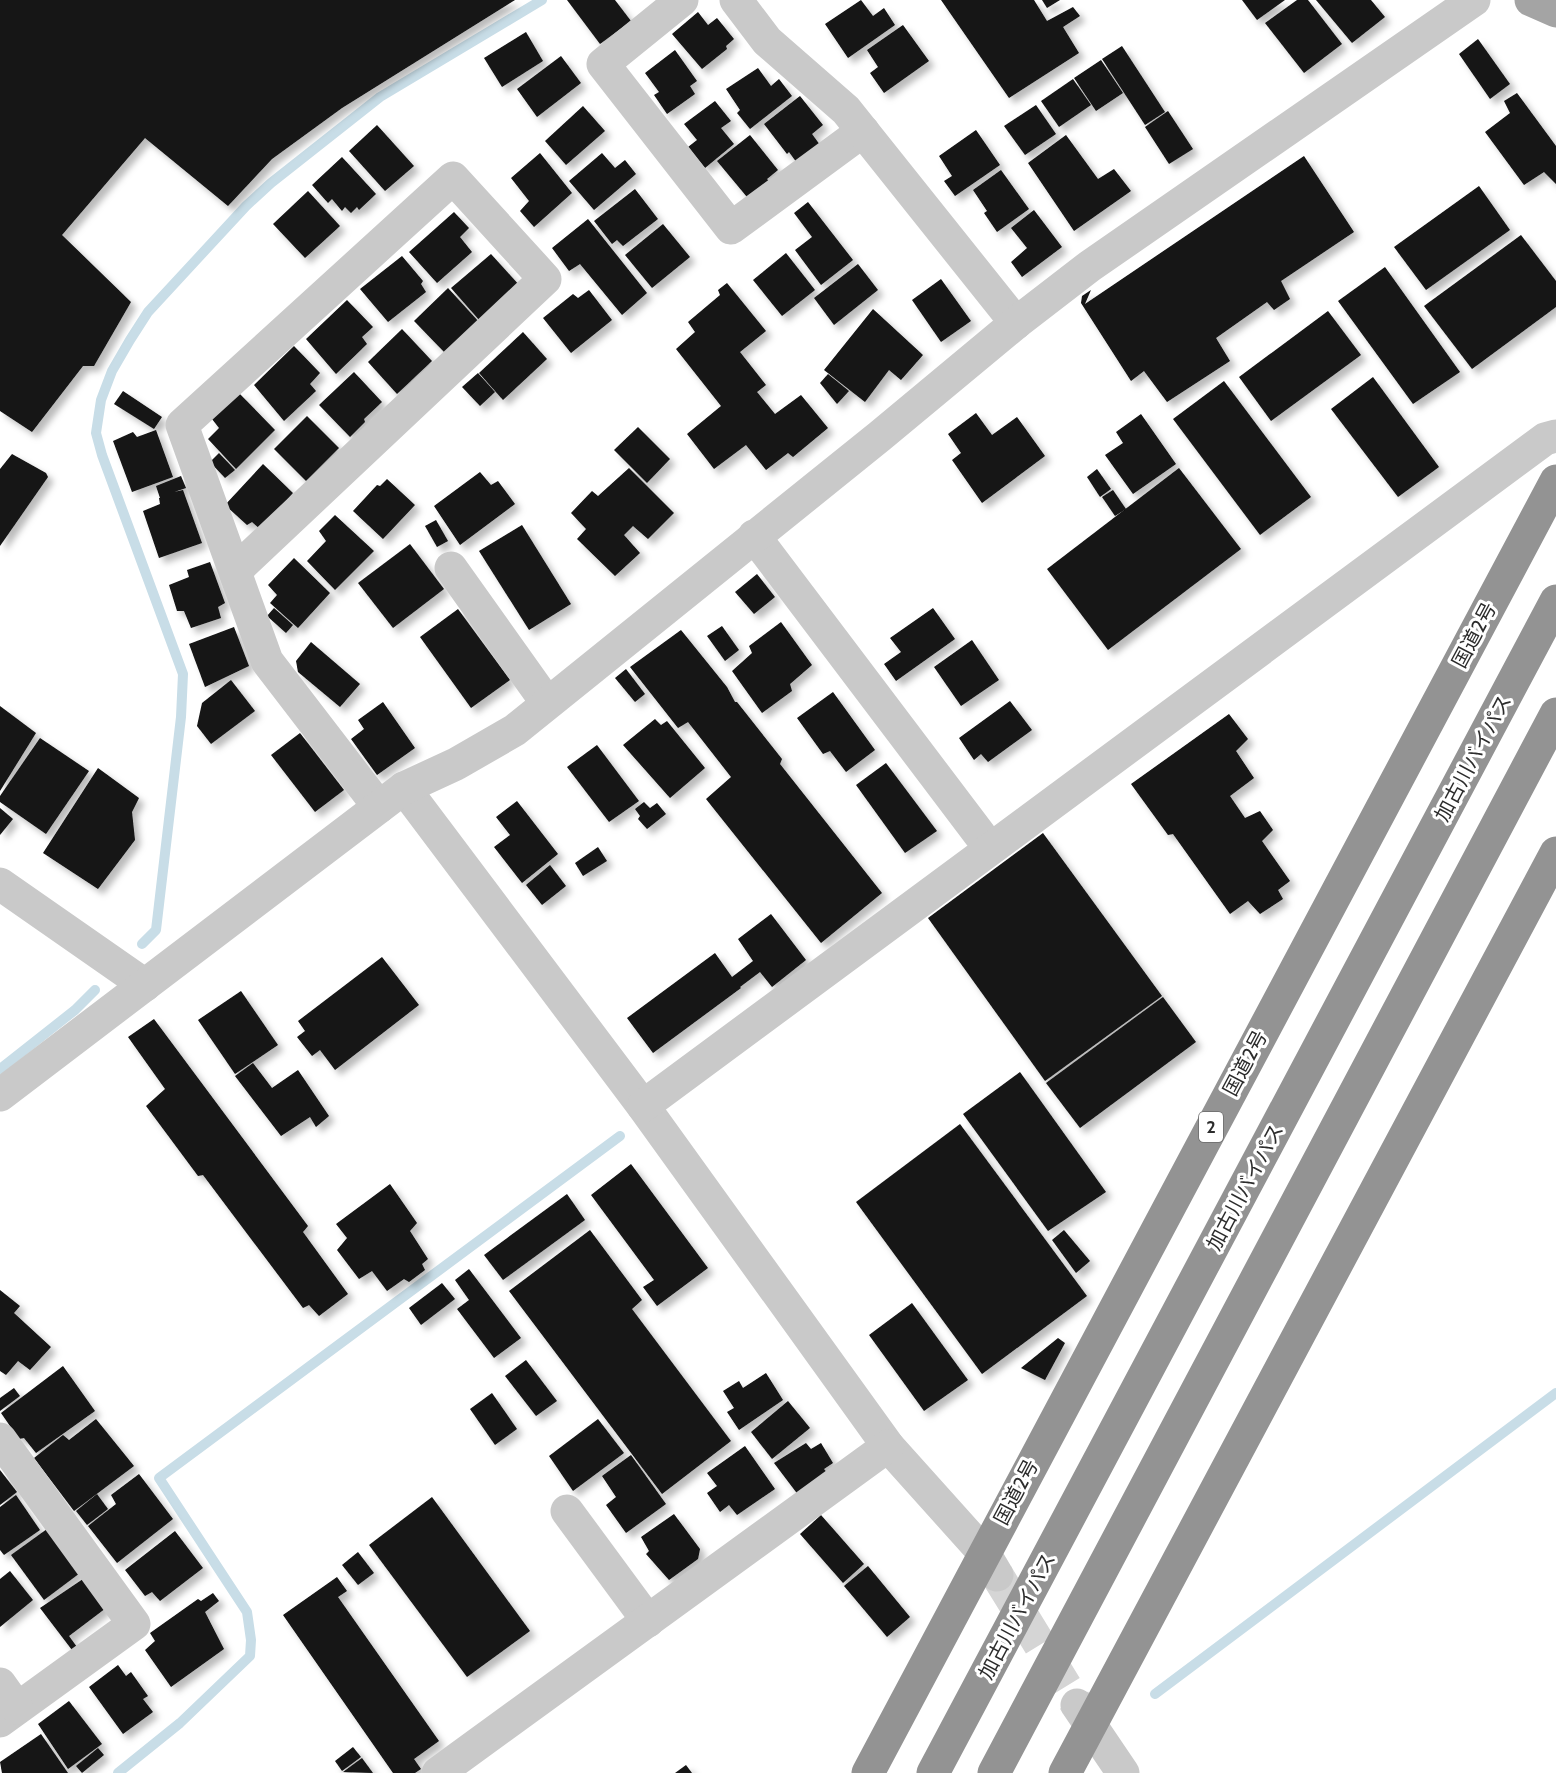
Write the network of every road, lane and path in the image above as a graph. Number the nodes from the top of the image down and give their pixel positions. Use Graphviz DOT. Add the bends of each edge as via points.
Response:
graph roads {
  1 [pos="682,0"];
  2 [pos="736,0"];
  3 [pos="1474,0"];
  4 [pos="1531,0"];
  5 [pos="1556,11"];
  6 [pos="863,131"];
  7 [pos="1016,323"];
  8 [pos="1556,436"];
  9 [pos="1556,482"];
  10 [pos="754,536"];
  11 [pos="451,568"];
  12 [pos="235,571"];
  13 [pos="1556,601"];
  14 [pos="547,703"];
  15 [pos="1556,714"];
  16 [pos="392,797"];
  17 [pos="980,835"];
  18 [pos="1556,853"];
  19 [pos="0,884"];
  20 [pos="144,985"];
  21 [pos="0,1095"];
  22 [pos="643,1106"];
  23 [pos="0,1439"];
  24 [pos="888,1446"];
  25 [pos="567,1511"];
  26 [pos="990,1564"];
  27 [pos="648,1621"];
  28 [pos="6,1704"];
  29 [pos="1084,1715"];
  30 [pos="438,1773"];
  31 [pos="867,1773"];
  32 [pos="933,1773"];
  33 [pos="994,1773"];
  34 [pos="1065,1773"];
  35 [pos="1123,1773"];
  1 -- 6 [label="street" via="603,64 731,228"];
  2 -- 6 [label="street" via="767,41"];
  3 -- 7 [label="street" via="1090,266"];
  4 -- 5 [label="main road"];
  6 -- 7 [label="street"];
  7 -- 10 [label="street"];
  8 -- 22 [label="street" via="1545,439"];
  9 -- 26 [label="highway, 国道2号 / 2"];
  10 -- 14 [label="street"];
  10 -- 17 [label="street"];
  11 -- 14 [label="street"];
  12 -- 12 [label="street" via="182,425 453,178 545,279"];
  12 -- 16 [label="street" via="267,661"];
  13 -- 32 [label="highway, 加古川バイパス"];
  14 -- 16 [label="street" via="515,730"];
  15 -- 33 [label="highway"];
  16 -- 20 [label="street"];
  16 -- 22 [label="street"];
  18 -- 29 [label="highway"];
  19 -- 20 [label="street"];
  20 -- 21 [label="street"];
  22 -- 24 [label="street"];
  23 -- 28 [label="street" via="134,1624"];
  24 -- 26 [label="street"];
  24 -- 27 [label="street"];
  25 -- 27 [label="street"];
  26 -- 31 [label="highway, 国道2号 / 2"];
  27 -- 30 [label="street"];
  29 -- 34 [label="highway"];
  29 -- 35 [label="street"];
}
